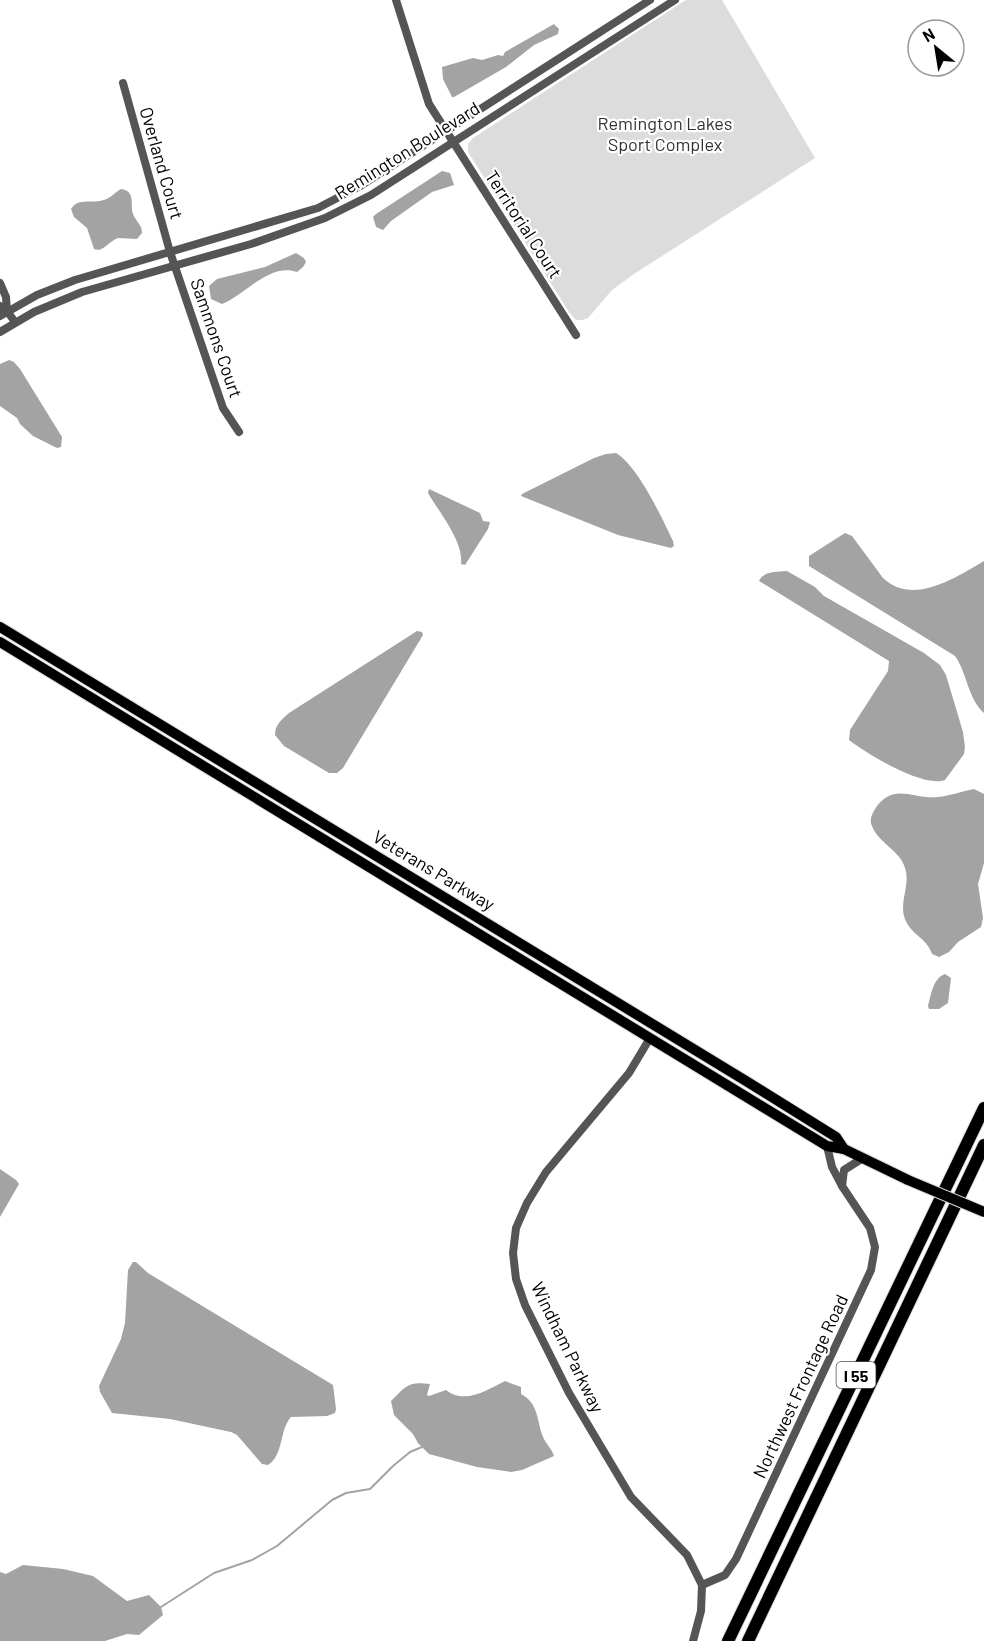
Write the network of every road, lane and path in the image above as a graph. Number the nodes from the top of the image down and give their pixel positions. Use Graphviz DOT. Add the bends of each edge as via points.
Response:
graph roads {
  1 [pos="396,0"];
  2 [pos="650,0"];
  3 [pos="675,0"];
  4 [pos="123,83"];
  5 [pos="445,130"];
  6 [pos="452,142"];
  7 [pos="170,252"];
  8 [pos="175,266"];
  9 [pos="0,283"];
  10 [pos="2,311"];
  11 [pos="15,322"];
  12 [pos="0,332"];
  13 [pos="576,335"];
  14 [pos="239,432"];
  15 [pos="0,627"];
  16 [pos="0,642"];
  17 [pos="650,1038"];
  18 [pos="984,1108"];
  19 [pos="984,1145"];
  20 [pos="827,1146"];
  21 [pos="844,1149"];
  22 [pos="863,1158"];
  23 [pos="842,1186"];
  24 [pos="984,1212"];
  25 [pos="702,1585"];
  26 [pos="693,1641"];
  27 [pos="728,1641"];
  28 [pos="748,1641"];
  1 -- 5 [label="street, Territorial Court" via="429,105"];
  2 -- 5 [label="street, Remington Boulevard"];
  3 -- 6 [label="street, Remington Boulevard"];
  4 -- 7 [label="street, Overland Court"];
  5 -- 6 [label="street, Territorial Court"];
  5 -- 7 [label="street, Remington Boulevard" via="362,185 318,208"];
  6 -- 8 [label="street, Remington Boulevard" via="371,195 325,218"];
  6 -- 13 [label="street, Territorial Court"];
  7 -- 8 [label="street, Sammons Court"];
  7 -- 10 [label="street, Remington Boulevard" via="57,287"];
  8 -- 11 [label="street, Remington Boulevard" via="82,292"];
  8 -- 14 [label="street, Sammons Court" via="223,408"];
  9 -- 10 [label="street" via="6,297"];
  10 -- 11 [label="street"];
  11 -- 12 [label="street, Remington Boulevard"];
  15 -- 21 [label="main road, Veterans Parkway" via="735,1074 836,1137"];
  16 -- 17 [label="main road, Veterans Parkway"];
  17 -- 20 [label="main road, Veterans Parkway"];
  17 -- 25 [label="street, Windham Parkway" via="629,1073 546,1172 526,1203 516,1228 513,1252 516,1279 525,1305 569,1393 631,1497 687,1555"];
  18 -- 27 [label="highway, I 55"];
  19 -- 28 [label="highway, I 55"];
  20 -- 21 [label="main road, Veterans Parkway"];
  20 -- 23 [label="street, Northwest Frontage Road"];
  21 -- 22 [label="main road, Veterans Parkway"];
  22 -- 23 [label="street" via="844,1170"];
  22 -- 24 [label="main road, Veterans Parkway, bridge"];
  23 -- 25 [label="street, Northwest Frontage Road" via="870,1228 875,1247 871,1270 736,1560 724,1575"];
  25 -- 26 [label="street" via="701,1611"];
}
